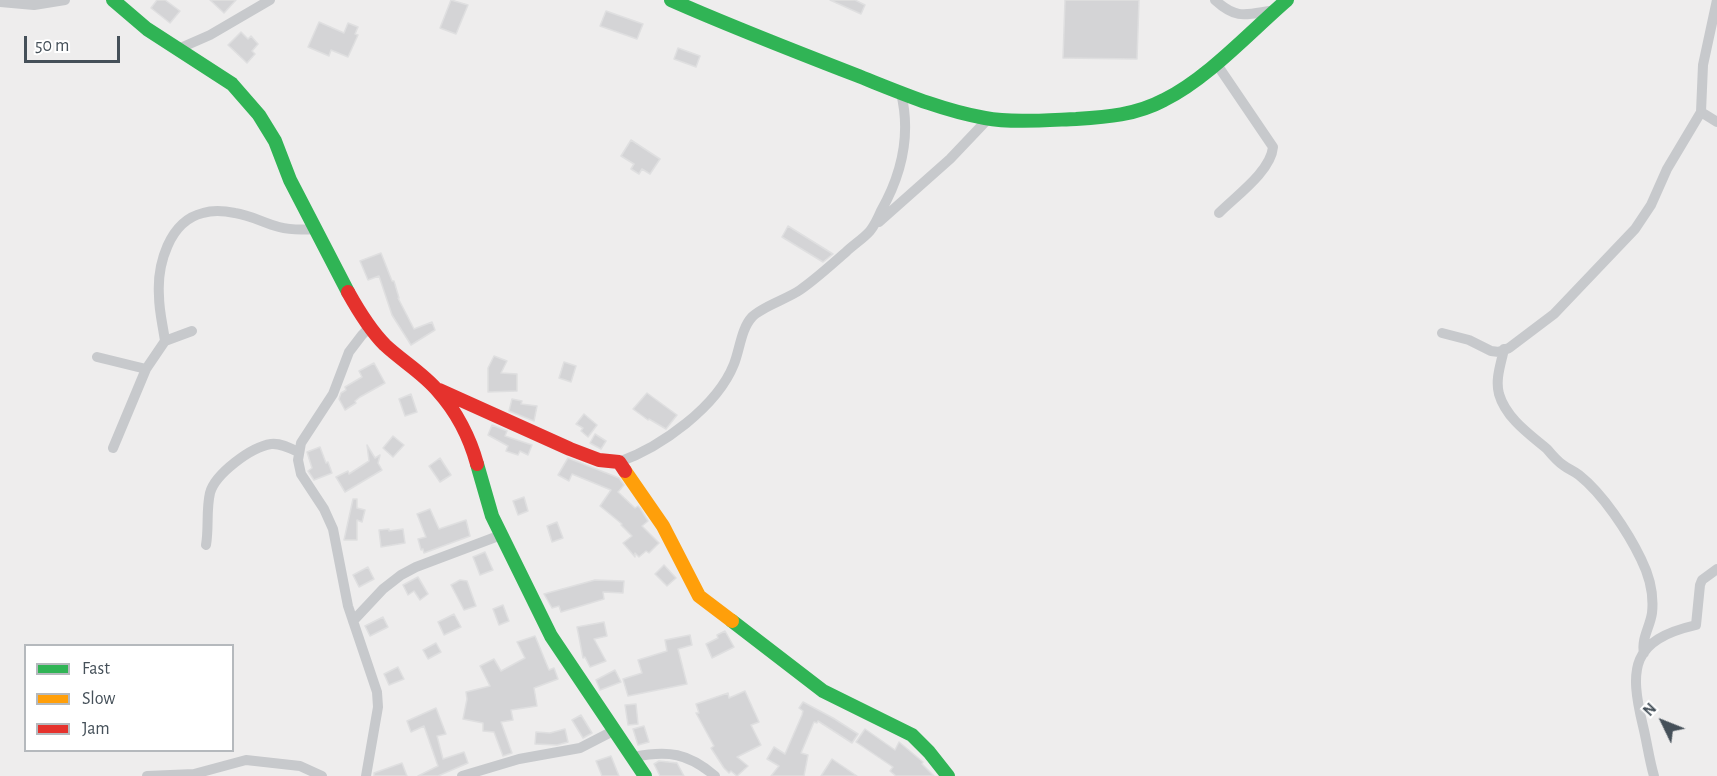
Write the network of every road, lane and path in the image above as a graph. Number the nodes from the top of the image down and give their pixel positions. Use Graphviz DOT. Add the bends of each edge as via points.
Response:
graph roads {
  1 [pos="64,0"];
  2 [pos="113,0"];
  3 [pos="270,0"];
  4 [pos="671,0"];
  5 [pos="1215,0"];
  6 [pos="1287,0"];
  7 [pos="1717,0"];
  8 [pos="0,2"];
  9 [pos="1275,10"];
  10 [pos="178,49"];
  11 [pos="1216,63"];
  12 [pos="901,93"];
  13 [pos="1701,112"];
  14 [pos="988,119"];
  15 [pos="1717,122"];
  16 [pos="1219,213"];
  17 [pos="315,230"];
  18 [pos="870,231"];
  19 [pos="370,327"];
  20 [pos="192,331"];
  21 [pos="1442,333"];
  22 [pos="165,342"];
  23 [pos="1504,349"];
  24 [pos="97,357"];
  25 [pos="146,369"];
  26 [pos="437,389"];
  27 [pos="112,448"];
  28 [pos="298,452"];
  29 [pos="618,462"];
  30 [pos="501,535"];
  31 [pos="206,545"];
  32 [pos="1717,569"];
  33 [pos="353,621"];
  34 [pos="1644,653"];
  35 [pos="615,730"];
  36 [pos="634,757"];
  37 [pos="147,776"];
  38 [pos="322,776"];
  39 [pos="366,776"];
  40 [pos="462,776"];
  41 [pos="645,776"];
  42 [pos="715,776"];
  43 [pos="948,776"];
  44 [pos="1654,776"];
  1 -- 8 [label="street" via="34,5"];
  2 -- 10 [label="street"];
  3 -- 10 [label="street"];
  4 -- 12 [label="street"];
  5 -- 9 [label="street" via="1240,15"];
  6 -- 9 [label="street"];
  7 -- 13 [label="street" via="1703,65"];
  9 -- 11 [label="street"];
  10 -- 17 [label="street" via="231,84 246,99 275,141"];
  11 -- 14 [label="street" via="1165,100 1129,114 1078,119"];
  11 -- 16 [label="street" via="1273,147 1269,163"];
  12 -- 14 [label="street" via="943,109"];
  12 -- 18 [label="street" via="906,127 902,159 885,205"];
  13 -- 15 [label="street"];
  13 -- 23 [label="street" via="1635,229 1554,314"];
  14 -- 18 [label="street"];
  17 -- 19 [label="street"];
  17 -- 22 [label="street" via="281,228 237,213 215,211 186,221 170,242 160,268 158,293"];
  18 -- 29 [label="street" via="800,291 753,316 726,380 696,413 651,448"];
  19 -- 26 [label="street" via="385,345"];
  19 -- 28 [label="street" via="354,344 333,394 305,434"];
  20 -- 22 [label="street"];
  21 -- 23 [label="street" via="1491,351"];
  22 -- 25 [label="street"];
  23 -- 34 [label="street" via="1497,380 1507,410 1516,423 1563,466 1580,476 1607,505 1642,562 1652,601"];
  24 -- 25 [label="street"];
  25 -- 27 [label="street"];
  26 -- 29 [label="street" via="578,453"];
  26 -- 30 [label="street" via="472,446"];
  28 -- 31 [label="street" via="273,444 265,446 226,471 210,492"];
  28 -- 33 [label="street" via="300,474 333,529"];
  29 -- 43 [label="street" via="663,526 699,596 823,691 912,735"];
  30 -- 33 [label="street" via="401,575"];
  30 -- 35 [label="street" via="550,636"];
  32 -- 34 [label="street" via="1700,585 1696,625 1662,637"];
  33 -- 39 [label="street" via="378,699"];
  34 -- 44 [label="street" via="1636,669 1635,693"];
  35 -- 36 [label="street"];
  35 -- 40 [label="street" via="573,750 519,759"];
  36 -- 41 [label="street"];
  36 -- 42 [label="street" via="680,755"];
  37 -- 38 [label="street" via="194,774 246,760 300,766"];
}
